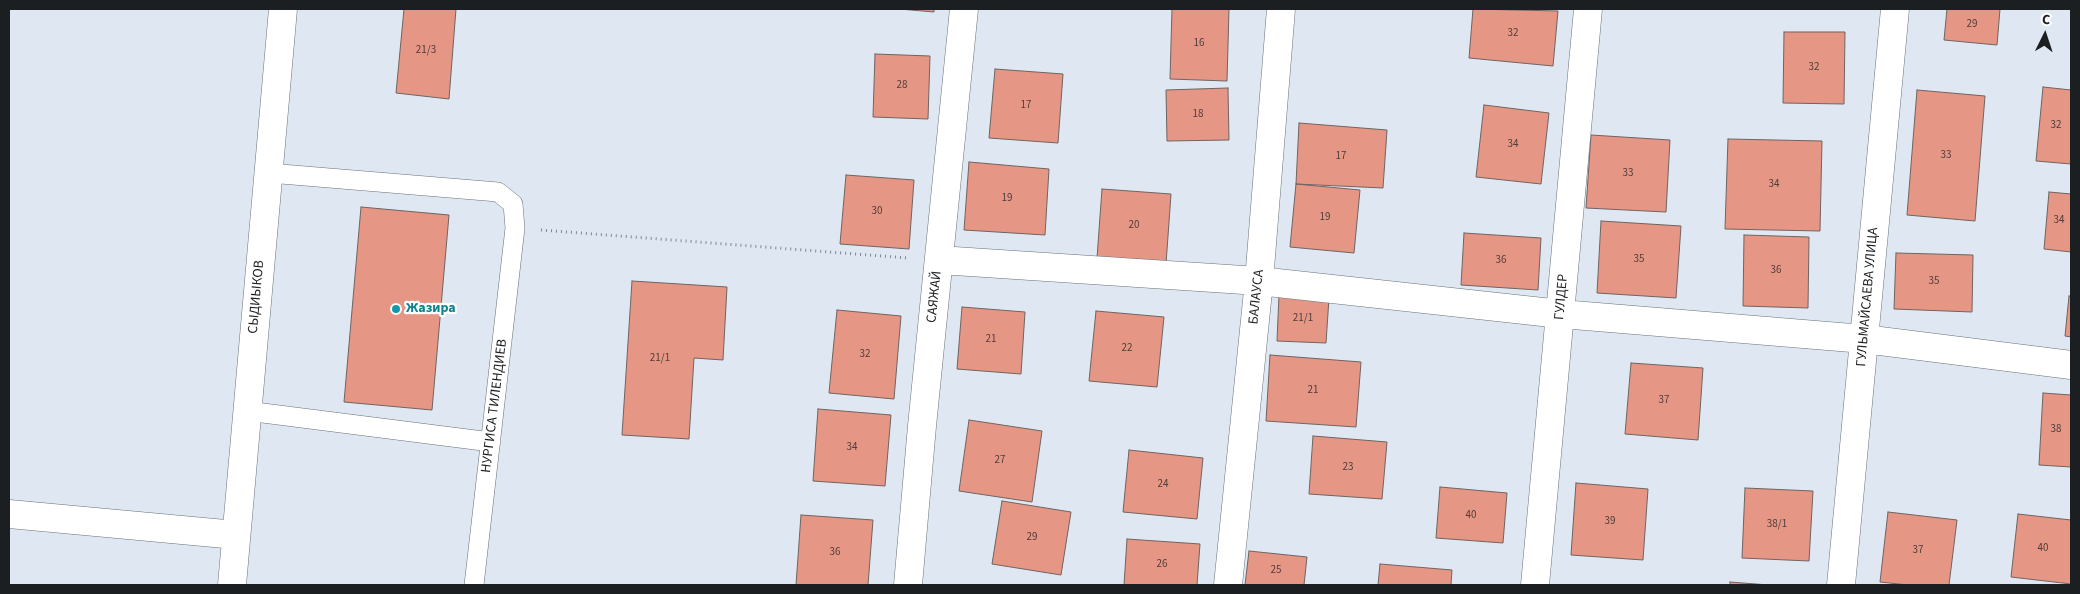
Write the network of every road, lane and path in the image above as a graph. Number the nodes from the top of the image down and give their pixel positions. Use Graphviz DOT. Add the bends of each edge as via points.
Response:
graph roads {
  1 [pos="283,9"];
  2 [pos="964,9"];
  3 [pos="1281,9"];
  4 [pos="1588,9"];
  5 [pos="1894,9"];
  6 [pos="269,173"];
  7 [pos="515,228"];
  8 [pos="939,260"];
  9 [pos="1258,281"];
  10 [pos="1561,314"];
  11 [pos="1864,339"];
  12 [pos="2071,365"];
  13 [pos="247,411"];
  14 [pos="491,442"];
  15 [pos="9,514"];
  16 [pos="236,535"];
  17 [pos="232,585"];
  18 [pos="474,585"];
  19 [pos="908,585"];
  20 [pos="1228,585"];
  21 [pos="1535,585"];
  22 [pos="1841,585"];
  1 -- 6 [label="street, СЫДИЫКОВ"];
  2 -- 8 [label="street, САЯЖАЙ"];
  3 -- 9 [label="street, БАЛАУСА"];
  4 -- 10 [label="street, ГУЛДЕР"];
  5 -- 11 [label="street, ГУЛЬМАЙСАЕВА УЛИЦА"];
  6 -- 7 [label="lane, НУРГИСА ТИЛЕНДИЕВ" via="498,192 513,204"];
  6 -- 13 [label="street, СЫДИЫКОВ"];
  7 -- 8 [label="path"];
  7 -- 14 [label="lane, НУРГИСА ТИЛЕНДИЕВ"];
  8 -- 9 [label="street"];
  8 -- 19 [label="street, САЯЖАЙ"];
  9 -- 10 [label="street"];
  9 -- 20 [label="street, БАЛАУСА"];
  10 -- 11 [label="street"];
  10 -- 21 [label="street, ГУЛДЕР"];
  11 -- 12 [label="street"];
  11 -- 22 [label="street, ГУЛЬМАЙСАЕВА УЛИЦА"];
  13 -- 14 [label="lane"];
  13 -- 16 [label="street, СЫДИЫКОВ"];
  14 -- 18 [label="lane, НУРГИСА ТИЛЕНДИЕВ"];
  15 -- 16 [label="street"];
  16 -- 17 [label="street, СЫДИЫКОВ"];
}
